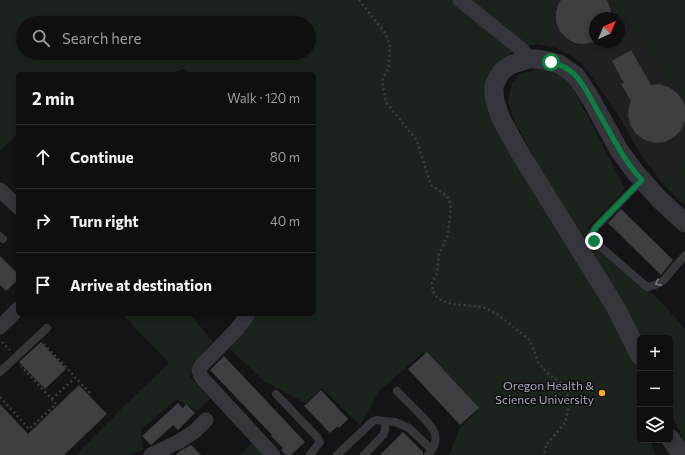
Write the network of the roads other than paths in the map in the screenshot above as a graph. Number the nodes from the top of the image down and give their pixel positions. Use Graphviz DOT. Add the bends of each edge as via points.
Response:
graph roads {
  1 [pos="460,0"];
  2 [pos="529,59"];
  3 [pos="642,180"];
  4 [pos="0,190"];
  5 [pos="16,205"];
  6 [pos="685,223"];
  7 [pos="685,255"];
  8 [pos="16,311"];
  9 [pos="247,316"];
  10 [pos="0,327"];
  11 [pos="47,328"];
  12 [pos="637,350"];
  13 [pos="0,372"];
  14 [pos="397,391"];
  15 [pos="276,394"];
  16 [pos="206,420"];
  17 [pos="385,421"];
  18 [pos="673,442"];
  19 [pos="430,452"];
  20 [pos="151,455"];
  21 [pos="273,455"];
  22 [pos="310,455"];
  23 [pos="337,455"];
  24 [pos="364,455"];
  25 [pos="683,455"];
  1 -- 2 [label="street" via="521,49"];
  2 -- 3 [label="street" via="559,64 575,75 619,150"];
  2 -- 12 [label="street" via="510,65 498,77 494,85 497,109 520,153 616,308"];
  3 -- 6 [label="street"];
  7 -- 3 [label="lane, one-way" via="663,281 647,287 594,241 592,234 596,227"];
  4 -- 5 [label="street"];
  8 -- 10 [label="street"];
  9 -- 21 [label="street" via="202,365 199,372"];
  11 -- 13 [label="lane"];
  14 -- 19 [label="lane" via="431,426 435,441"];
  15 -- 22 [label="lane" via="317,436 320,442"];
  16 -- 20 [label="street" via="180,441"];
  17 -- 19 [label="lane" via="409,428"];
  17 -- 23 [label="lane" via="373,422"];
  17 -- 24 [label="lane" via="383,435"];
  18 -- 25 [label="street"];
}
